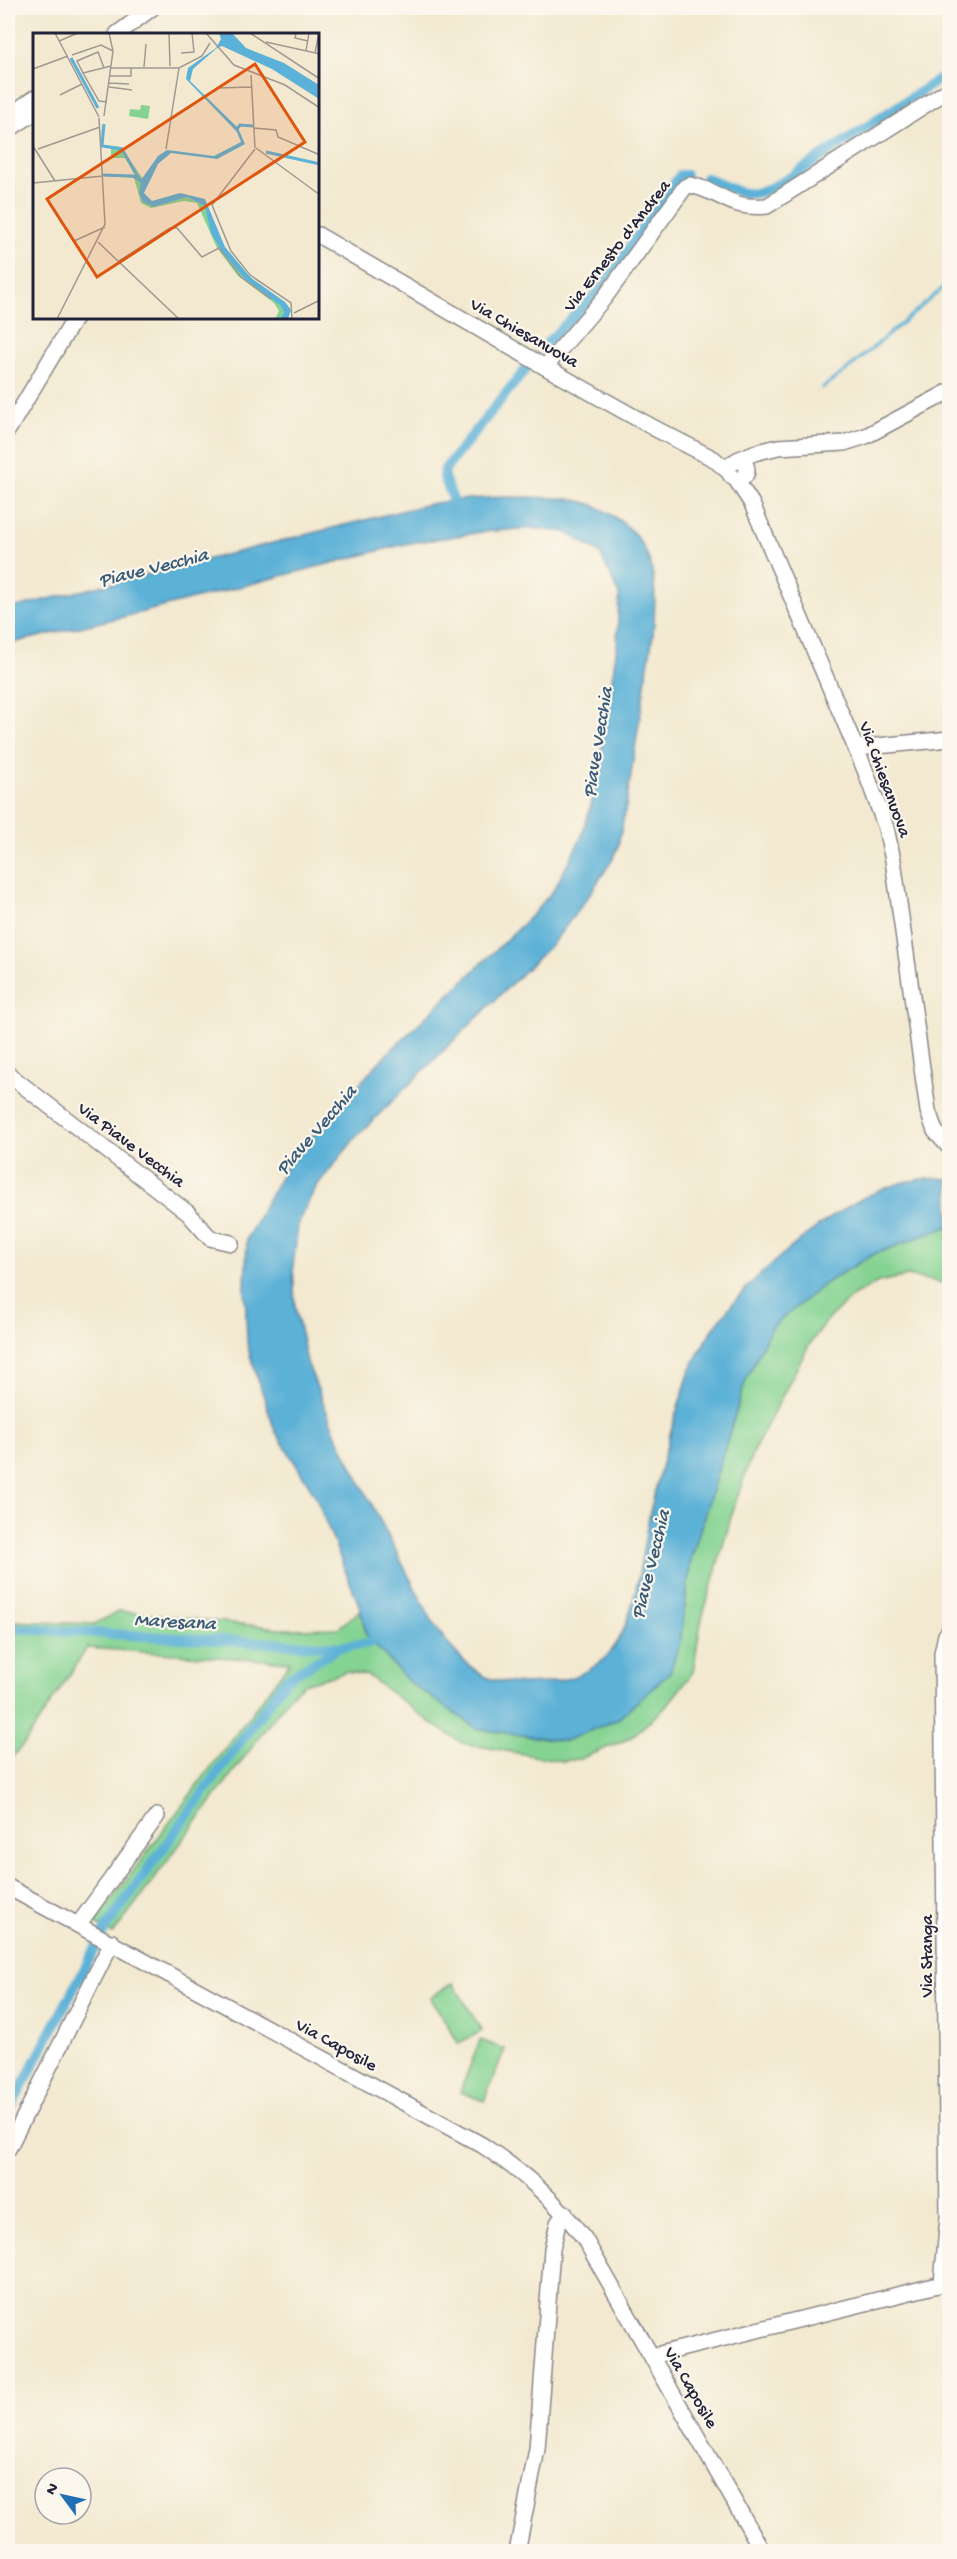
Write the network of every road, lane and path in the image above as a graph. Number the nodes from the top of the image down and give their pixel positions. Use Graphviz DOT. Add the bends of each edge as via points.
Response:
graph roads {
  1 [pos="152,8"];
  2 [pos="136,20"];
  3 [pos="118,33"];
  4 [pos="127,33"];
  5 [pos="950,89"];
  6 [pos="33,99"];
  7 [pos="33,114"];
  8 [pos="8,117"];
  9 [pos="8,130"];
  10 [pos="320,236"];
  11 [pos="74,320"];
  12 [pos="544,367"];
  13 [pos="950,391"];
  14 [pos="8,430"];
  15 [pos="738,469"];
  16 [pos="950,739"];
  17 [pos="856,748"];
  18 [pos="8,1074"];
  19 [pos="950,1148"];
  20 [pos="231,1243"];
  21 [pos="950,1630"];
  22 [pos="157,1816"];
  23 [pos="8,1887"];
  24 [pos="96,1934"];
  25 [pos="8,2150"];
  26 [pos="565,2213"];
  27 [pos="946,2282"];
  28 [pos="652,2356"];
  29 [pos="517,2552"];
  30 [pos="763,2552"];
  1 -- 2 [label="street"];
  2 -- 3 [label="street"];
  2 -- 4 [label="street"];
  5 -- 12 [label="street, Via Ernesto d'Andrea" via="767,206 739,206 700,186 686,187 605,297"];
  6 -- 8 [label="street"];
  7 -- 9 [label="street"];
  10 -- 12 [label="street, Via Chiesanuova"];
  11 -- 14 [label="street"];
  12 -- 15 [label="street, Via Chiesanuova"];
  13 -- 15 [label="street" via="866,436 844,443 778,447"];
  15 -- 17 [label="street, Via Chiesanuova"];
  16 -- 17 [label="street"];
  17 -- 19 [label="street, Via Chiesanuova" via="892,852 928,1112 935,1131"];
  18 -- 20 [label="street, Via Piave Vecchia" via="188,1213 210,1238"];
  21 -- 27 [label="street, Via Stanga" via="942,1653"];
  22 -- 24 [label="street"];
  23 -- 24 [label="street, Via Caposile"];
  24 -- 25 [label="street"];
  24 -- 26 [label="street, Via Caposile" via="482,2145 526,2175"];
  26 -- 28 [label="street, Via Caposile" via="584,2238"];
  26 -- 29 [label="street" via="558,2223 552,2249 537,2449"];
  27 -- 28 [label="street, Via Stanga"];
  28 -- 30 [label="street, Via Caposile"];
}
